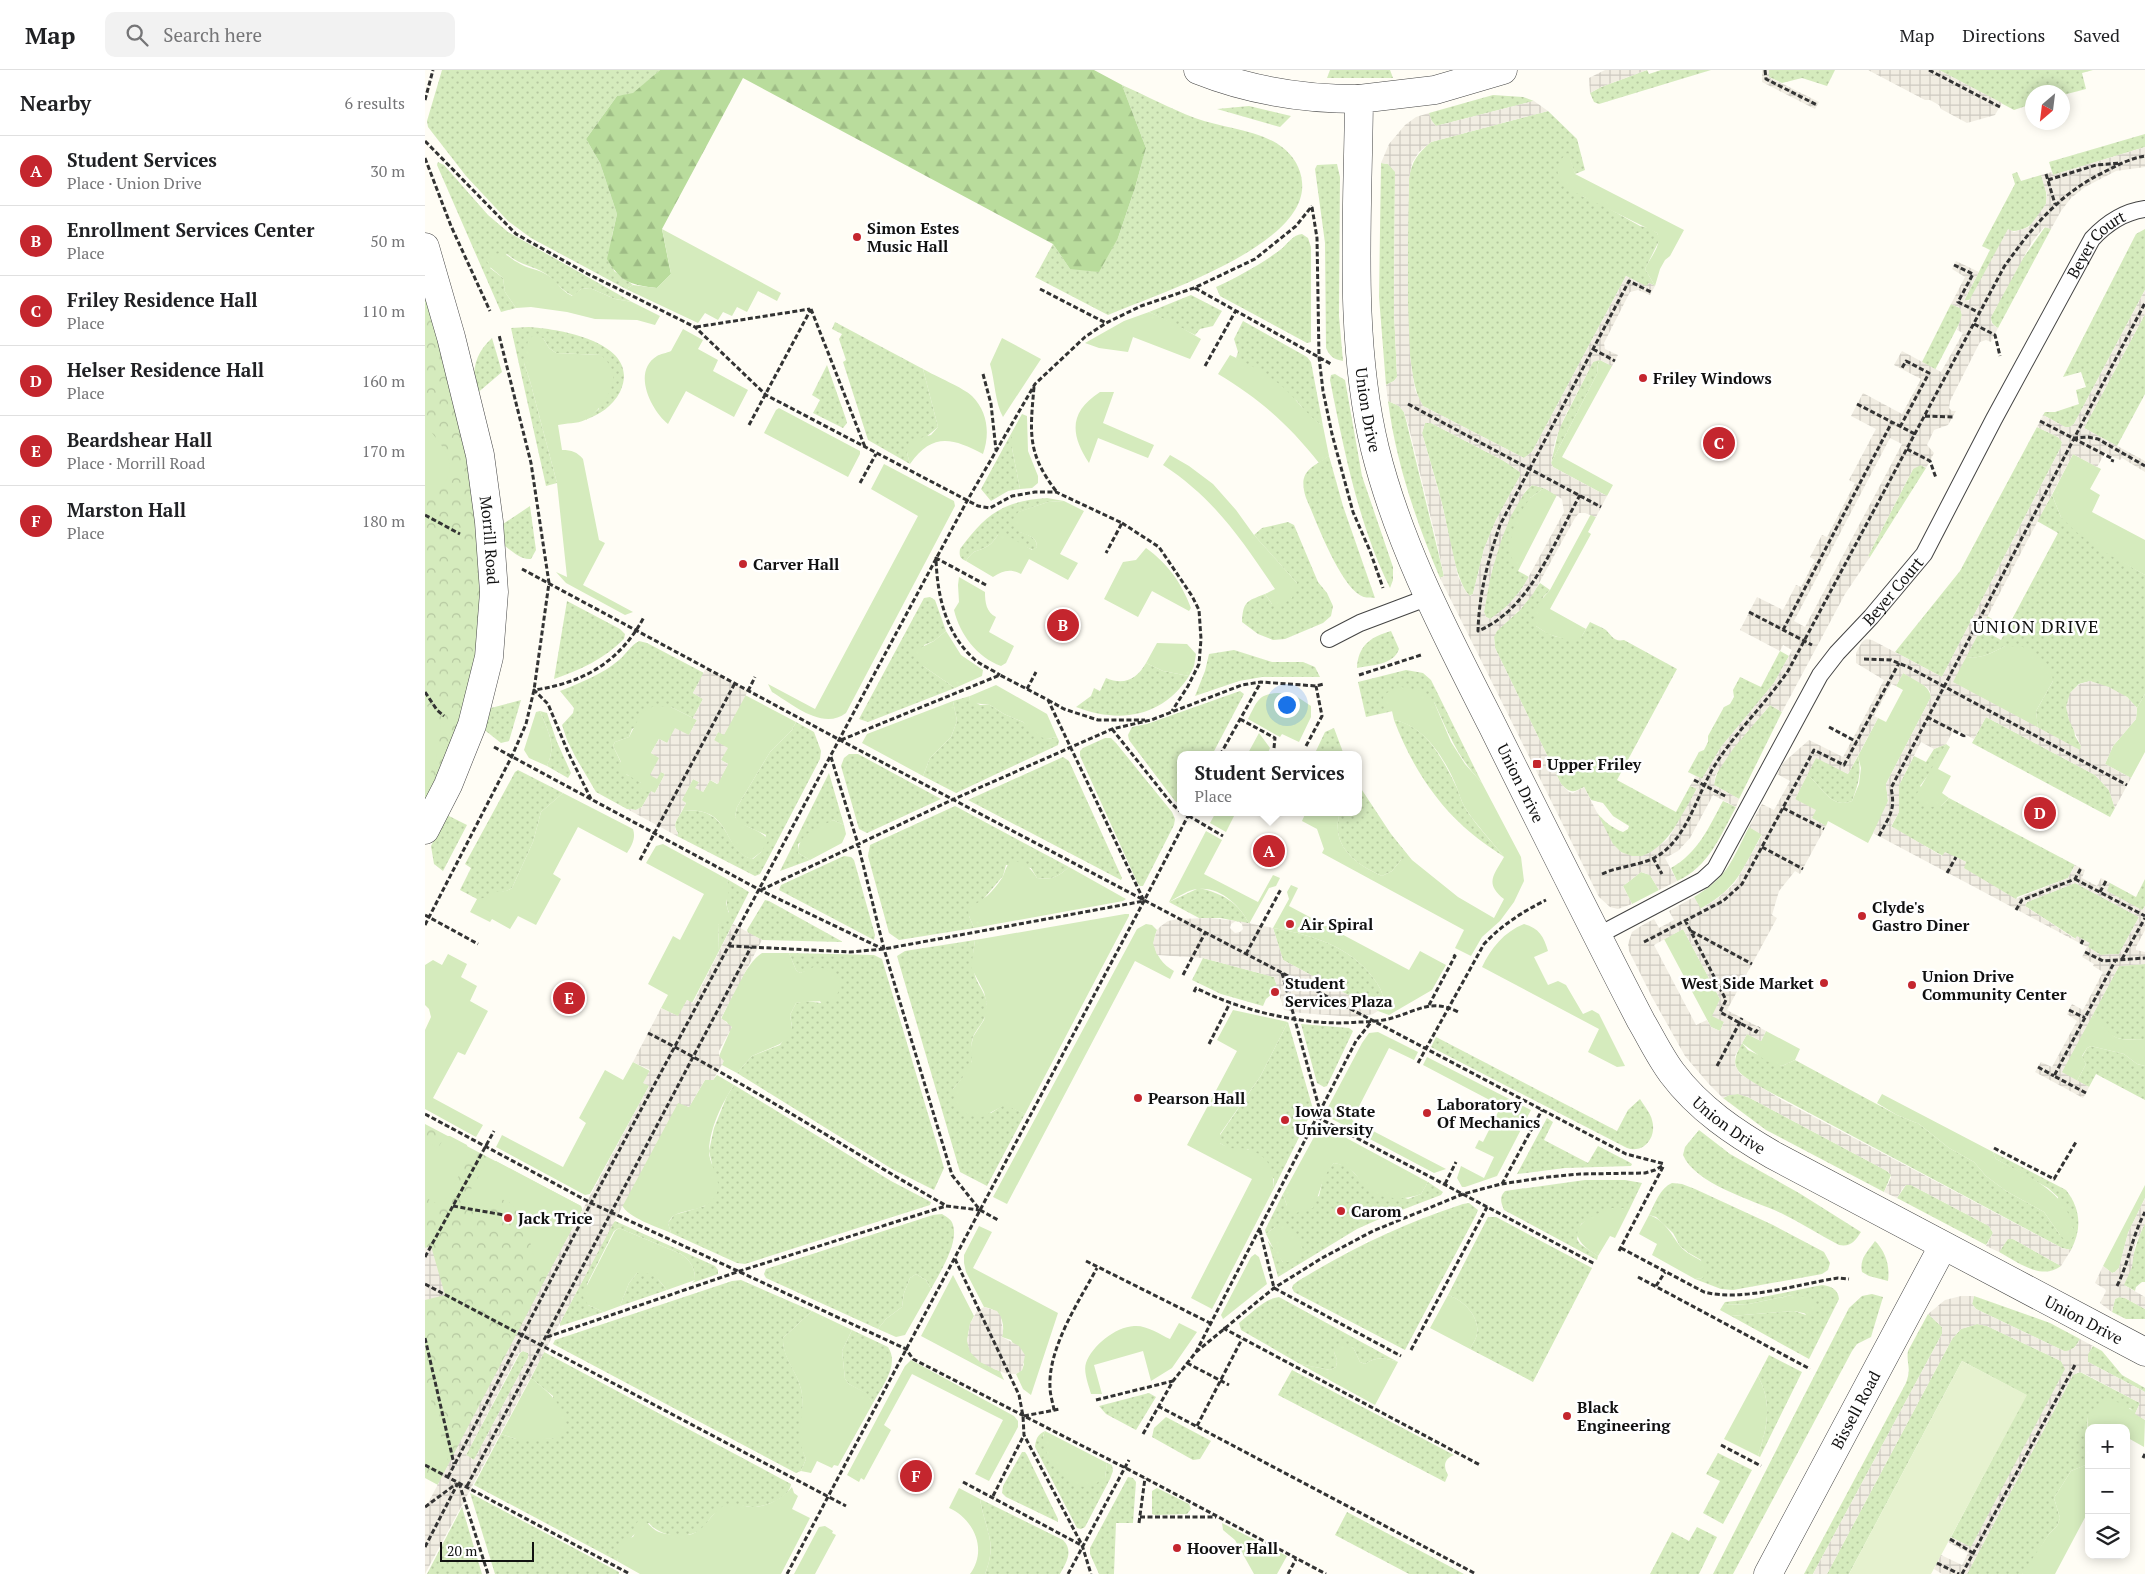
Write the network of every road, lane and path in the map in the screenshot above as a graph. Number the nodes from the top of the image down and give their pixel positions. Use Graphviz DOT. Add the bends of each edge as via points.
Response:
graph roads {
  1 [pos="433,70"];
  2 [pos="1198,70"];
  3 [pos="1503,70"];
  4 [pos="1765,70"];
  5 [pos="1929,70"];
  6 [pos="1359,99"];
  7 [pos="425,100"];
  8 [pos="1817,106"];
  9 [pos="2000,107"];
  10 [pos="425,141"];
  11 [pos="2145,156"];
  12 [pos="425,158"];
  13 [pos="2121,163"];
  14 [pos="2047,174"];
  15 [pos="2048,180"];
  16 [pos="2055,204"];
  17 [pos="2145,209"];
  18 [pos="425,247"];
  19 [pos="1954,265"];
  20 [pos="1040,288"];
  21 [pos="1194,288"];
  22 [pos="1651,292"];
  23 [pos="2145,303"];
  24 [pos="811,309"];
  25 [pos="490,311"];
  26 [pos="1235,312"];
  27 [pos="1980,314"];
  28 [pos="1106,323"];
  29 [pos="1974,324"];
  30 [pos="695,327"];
  31 [pos="499,335"];
  32 [pos="1995,336"];
  33 [pos="1593,349"];
  34 [pos="1319,357"];
  35 [pos="1615,360"];
  36 [pos="1205,366"];
  37 [pos="1902,368"];
  38 [pos="983,374"];
  39 [pos="1035,384"];
  40 [pos="766,395"];
  41 [pos="1408,404"];
  42 [pos="1857,404"];
  43 [pos="1925,416"];
  44 [pos="1953,417"];
  45 [pos="2040,421"];
  46 [pos="1892,422"];
  47 [pos="749,425"];
  48 [pos="1901,427"];
  49 [pos="1915,434"];
  50 [pos="2073,438"];
  51 [pos="865,448"];
  52 [pos="1907,449"];
  53 [pos="996,451"];
  54 [pos="876,454"];
  55 [pos="1930,461"];
  56 [pos="2112,462"];
  57 [pos="2145,466"];
  58 [pos="1531,469"];
  59 [pos="860,483"];
  60 [pos="1056,492"];
  61 [pos="1579,495"];
  62 [pos="967,501"];
  63 [pos="1601,506"];
  64 [pos="425,515"];
  65 [pos="1123,523"];
  66 [pos="466,537"];
  67 [pos="1106,553"];
  68 [pos="936,558"];
  69 [pos="515,565"];
  70 [pos="549,583"];
  71 [pos="986,585"];
  72 [pos="1384,593"];
  73 [pos="1429,597"];
  74 [pos="1749,612"];
  75 [pos="644,617"];
  76 [pos="1783,630"];
  77 [pos="637,631"];
  78 [pos="1329,639"];
  79 [pos="1804,641"];
  80 [pos="1817,647"];
  81 [pos="1421,655"];
  82 [pos="1861,659"];
  83 [pos="1899,663"];
  84 [pos="1036,672"];
  85 [pos="1000,675"];
  86 [pos="1359,675"];
  87 [pos="755,677"];
  88 [pos="1261,682"];
  89 [pos="735,684"];
  90 [pos="1323,684"];
  91 [pos="1316,686"];
  92 [pos="1943,686"];
  93 [pos="1027,689"];
  94 [pos="534,690"];
  95 [pos="748,690"];
  96 [pos="425,692"];
  97 [pos="1047,700"];
  98 [pos="1171,712"];
  99 [pos="1927,717"];
  100 [pos="1240,719"];
  101 [pos="448,720"];
  102 [pos="1151,720"];
  103 [pos="1829,727"];
  104 [pos="1113,729"];
  105 [pos="1963,739"];
  106 [pos="840,740"];
  107 [pos="1857,742"];
  108 [pos="1306,746"];
  109 [pos="1069,748"];
  110 [pos="1274,748"];
  111 [pos="1222,751"];
  112 [pos="513,756"];
  113 [pos="831,756"];
  114 [pos="1694,780"];
  115 [pos="1704,786"];
  116 [pos="2127,786"];
  117 [pos="1726,797"];
  118 [pos="954,799"];
  119 [pos="591,800"];
  120 [pos="1177,808"];
  121 [pos="1783,808"];
  122 [pos="1187,817"];
  123 [pos="1775,823"];
  124 [pos="425,830"];
  125 [pos="1824,830"];
  126 [pos="653,834"];
  127 [pos="1223,836"];
  128 [pos="1879,836"];
  129 [pos="858,844"];
  130 [pos="1763,847"];
  131 [pos="1956,857"];
  132 [pos="1653,858"];
  133 [pos="640,860"];
  134 [pos="1803,868"];
  135 [pos="2081,868"];
  136 [pos="1947,873"];
  137 [pos="1602,874"];
  138 [pos="1664,878"];
  139 [pos="2075,879"];
  140 [pos="2106,881"];
  141 [pos="1281,889"];
  142 [pos="760,890"];
  143 [pos="2100,892"];
  144 [pos="1549,898"];
  145 [pos="1144,901"];
  146 [pos="2016,910"];
  147 [pos="1682,913"];
  148 [pos="427,916"];
  149 [pos="2145,917"];
  150 [pos="425,925"];
  151 [pos="1691,931"];
  152 [pos="1205,933"];
  153 [pos="1597,936"];
  154 [pos="478,944"];
  155 [pos="729,946"];
  156 [pos="751,947"];
  157 [pos="884,949"];
  158 [pos="2085,952"];
  159 [pos="1246,954"];
  160 [pos="1451,954"];
  161 [pos="2145,958"];
  162 [pos="2122,960"];
  163 [pos="2115,961"];
  164 [pos="1752,964"];
  165 [pos="1282,973"];
  166 [pos="1183,975"];
  167 [pos="1194,992"];
  168 [pos="1230,1003"];
  169 [pos="1429,1006"];
  170 [pos="1448,1006"];
  171 [pos="2069,1010"];
  172 [pos="1458,1012"];
  173 [pos="1293,1017"];
  174 [pos="1742,1018"];
  175 [pos="2085,1018"];
  176 [pos="1372,1021"];
  177 [pos="1739,1023"];
  178 [pos="1759,1027"];
  179 [pos="648,1033"];
  180 [pos="1209,1044"];
  181 [pos="675,1047"];
  182 [pos="1426,1049"];
  183 [pos="694,1057"];
  184 [pos="1418,1063"];
  185 [pos="1717,1066"];
  186 [pos="2038,1067"];
  187 [pos="2054,1076"];
  188 [pos="2087,1093"];
  189 [pos="1542,1110"];
  190 [pos="1320,1112"];
  191 [pos="425,1114"];
  192 [pos="1317,1117"];
  193 [pos="494,1131"];
  194 [pos="2077,1142"];
  195 [pos="485,1148"];
  196 [pos="1994,1148"];
  197 [pos="1456,1162"];
  198 [pos="1665,1164"];
  199 [pos="1445,1184"];
  200 [pos="1501,1184"];
  201 [pos="1463,1194"];
  202 [pos="591,1204"];
  203 [pos="453,1206"];
  204 [pos="946,1206"];
  205 [pos="1487,1207"];
  206 [pos="980,1210"];
  207 [pos="612,1212"];
  208 [pos="2145,1212"];
  209 [pos="504,1215"];
  210 [pos="999,1220"];
  211 [pos="1259,1229"];
  212 [pos="1943,1246"];
  213 [pos="425,1257"];
  214 [pos="954,1259"];
  215 [pos="1086,1261"];
  216 [pos="1595,1264"];
  217 [pos="1097,1268"];
  218 [pos="740,1272"];
  219 [pos="1665,1272"];
  220 [pos="1638,1277"];
  221 [pos="1849,1279"];
  222 [pos="425,1284"];
  223 [pos="2117,1286"];
  224 [pos="1656,1287"];
  225 [pos="1274,1288"];
  226 [pos="1210,1323"];
  227 [pos="1223,1328"];
  228 [pos="523,1336"];
  229 [pos="547,1337"];
  230 [pos="425,1338"];
  231 [pos="1242,1338"];
  232 [pos="542,1346"];
  233 [pos="906,1349"];
  234 [pos="1411,1350"];
  235 [pos="1196,1352"];
  236 [pos="2145,1352"];
  237 [pos="1401,1356"];
  238 [pos="2076,1362"];
  239 [pos="1187,1363"];
  240 [pos="1811,1368"];
  241 [pos="1220,1380"];
  242 [pos="1173,1381"];
  243 [pos="1229,1385"];
  244 [pos="1096,1400"];
  245 [pos="1158,1406"];
  246 [pos="1060,1409"];
  247 [pos="1055,1410"];
  248 [pos="1023,1416"];
  249 [pos="1197,1426"];
  250 [pos="1143,1434"];
  251 [pos="1024,1435"];
  252 [pos="1721,1445"];
  253 [pos="1129,1460"];
  254 [pos="425,1465"];
  255 [pos="1480,1465"];
  256 [pos="454,1466"];
  257 [pos="1761,1466"];
  258 [pos="1125,1468"];
  259 [pos="448,1477"];
  260 [pos="1145,1478"];
  261 [pos="459,1482"];
  262 [pos="963,1482"];
  263 [pos="467,1486"];
  264 [pos="993,1496"];
  265 [pos="828,1497"];
  266 [pos="846,1506"];
  267 [pos="425,1507"];
  268 [pos="1218,1516"];
  269 [pos="1139,1518"];
  270 [pos="1139,1523"];
  271 [pos="1950,1539"];
  272 [pos="1082,1545"];
  273 [pos="425,1546"];
  274 [pos="1973,1552"];
  275 [pos="1297,1559"];
  276 [pos="1937,1563"];
  277 [pos="488,1574"];
  278 [pos="630,1574"];
  279 [pos="787,1574"];
  280 [pos="1068,1574"];
  281 [pos="1091,1574"];
  282 [pos="1288,1574"];
  283 [pos="1326,1574"];
  284 [pos="1476,1574"];
  285 [pos="1768,1574"];
  286 [pos="1960,1574"];
  1 -- 7 [label="path"];
  2 -- 6 [label="street" via="1252,87 1309,96"];
  3 -- 6 [label="street" via="1435,90"];
  4 -- 8 [label="path" via="1765,79"];
  5 -- 9 [label="path"];
  6 -- 73 [label="street, Union Drive" via="1357,261 1363,381 1375,448 1392,509"];
  10 -- 30 [label="path" via="516,234"];
  11 -- 13 [label="path"];
  12 -- 25 [label="path" via="451,226"];
  13 -- 15 [label="path" via="2096,165"];
  13 -- 16 [label="path" via="2077,186"];
  14 -- 15 [label="path"];
  15 -- 16 [label="path"];
  16 -- 27 [label="path" via="2004,267"];
  17 -- 153 [label="lane, Beyer Court" via="2120,216 2092,239 1924,554 1820,675 1715,869 1703,880"];
  18 -- 124 [label="street, Morrill Road" via="480,455 489,522 493,592 489,657 472,725 448,785"];
  19 -- 27 [label="path" via="1973,274 1957,302"];
  20 -- 28 [label="path"];
  21 -- 26 [label="path"];
  21 -- 28 [label="path" via="1141,306"];
  21 -- 34 [label="path" via="1255,260 1296,226 1312,206 1317,238"];
  22 -- 33 [label="path" via="1629,281"];
  23 -- 50 [label="path"];
  24 -- 30 [label="path"];
  24 -- 40 [label="path"];
  24 -- 51 [label="path"];
  26 -- 34 [label="path"];
  26 -- 36 [label="path"];
  27 -- 29 [label="path"];
  28 -- 39 [label="path" via="1085,337"];
  29 -- 32 [label="path"];
  29 -- 43 [label="path"];
  30 -- 40 [label="path"];
  31 -- 70 [label="path" via="531,463"];
  33 -- 35 [label="path"];
  33 -- 58 [label="path"];
  34 -- 72 [label="path" via="1323,391 1343,479"];
  37 -- 48 [label="path" via="1906,361 1929,373"];
  38 -- 53 [label="path" via="991,404"];
  39 -- 53 [label="path"];
  39 -- 60 [label="path" via="1032,448"];
  40 -- 47 [label="path"];
  40 -- 51 [label="path"];
  41 -- 58 [label="path"];
  42 -- 46 [label="path"];
  43 -- 44 [label="path"];
  43 -- 49 [label="path"];
  45 -- 50 [label="path"];
  46 -- 48 [label="path"];
  46 -- 76 [label="path"];
  48 -- 49 [label="path"];
  49 -- 52 [label="path"];
  50 -- 56 [label="path" via="2113,459"];
  50 -- 57 [label="path" via="2099,440"];
  50 -- 92 [label="path"];
  51 -- 54 [label="path"];
  52 -- 55 [label="path"];
  52 -- 79 [label="path"];
  53 -- 62 [label="path"];
  54 -- 59 [label="path"];
  54 -- 62 [label="path"];
  58 -- 61 [label="path"];
  58 -- 61 [label="path" via="1500,525 1487,563 1478,631 1503,618 1525,595"];
  60 -- 62 [label="path" via="1012,496 990,508"];
  60 -- 65 [label="path"];
  61 -- 63 [label="path"];
  62 -- 68 [label="path"];
  64 -- 66 [label="path"];
  65 -- 67 [label="path"];
  65 -- 98 [label="path" via="1159,547 1199,610 1199,664"];
  68 -- 71 [label="path"];
  68 -- 85 [label="path" via="941,602 959,643 974,659"];
  68 -- 106 [label="path"];
  69 -- 70 [label="path"];
  70 -- 77 [label="path"];
  70 -- 94 [label="path"];
  73 -- 78 [label="lane" via="1360,623"];
  73 -- 153 [label="street, Union Drive"];
  74 -- 76 [label="path"];
  75 -- 77 [label="path"];
  76 -- 79 [label="path"];
  77 -- 89 [label="path"];
  77 -- 94 [label="path" via="601,668 551,688"];
  79 -- 80 [label="path"];
  79 -- 115 [label="path" via="1788,671 1716,763"];
  81 -- 86 [label="path"];
  82 -- 83 [label="path"];
  83 -- 92 [label="path"];
  83 -- 107 [label="path"];
  84 -- 93 [label="path"];
  85 -- 93 [label="path"];
  85 -- 106 [label="path"];
  87 -- 95 [label="path"];
  88 -- 91 [label="path"];
  88 -- 98 [label="path" via="1242,684"];
  88 -- 100 [label="path"];
  89 -- 95 [label="path"];
  89 -- 126 [label="path"];
  90 -- 91 [label="path"];
  91 -- 108 [label="path" via="1322,716"];
  92 -- 99 [label="path"];
  92 -- 116 [label="path"];
  93 -- 97 [label="path"];
  94 -- 112 [label="path" via="526,724"];
  94 -- 119 [label="path" via="548,704"];
  95 -- 106 [label="path"];
  96 -- 101 [label="path"];
  97 -- 102 [label="path" via="1098,720"];
  97 -- 109 [label="path"];
  98 -- 102 [label="path"];
  99 -- 105 [label="path" via="1964,736"];
  99 -- 128 [label="path" via="1891,788 1894,803"];
  100 -- 110 [label="path" via="1275,738"];
  100 -- 111 [label="path"];
  102 -- 104 [label="path"];
  103 -- 107 [label="path"];
  104 -- 109 [label="path"];
  104 -- 120 [label="path"];
  106 -- 113 [label="path"];
  106 -- 118 [label="path"];
  107 -- 121 [label="path" via="1844,765 1814,750"];
  109 -- 118 [label="path"];
  109 -- 145 [label="path"];
  112 -- 119 [label="path"];
  112 -- 148 [label="path"];
  113 -- 129 [label="path"];
  113 -- 142 [label="path"];
  114 -- 115 [label="path"];
  115 -- 117 [label="path"];
  115 -- 132 [label="path" via="1675,840"];
  118 -- 129 [label="path"];
  118 -- 145 [label="path"];
  119 -- 126 [label="path"];
  121 -- 123 [label="path"];
  121 -- 125 [label="path"];
  122 -- 127 [label="path"];
  122 -- 145 [label="path"];
  126 -- 133 [label="path"];
  126 -- 142 [label="path"];
  129 -- 142 [label="path"];
  129 -- 157 [label="path"];
  130 -- 134 [label="path"];
  131 -- 136 [label="path"];
  132 -- 137 [label="path"];
  132 -- 138 [label="path"];
  135 -- 139 [label="path"];
  139 -- 143 [label="path"];
  139 -- 146 [label="path" via="2022,900"];
  140 -- 143 [label="path"];
  141 -- 159 [label="path"];
  142 -- 155 [label="path"];
  142 -- 157 [label="path"];
  143 -- 149 [label="path"];
  144 -- 170 [label="path" via="1521,912 1495,932 1475,958"];
  145 -- 152 [label="path"];
  145 -- 157 [label="path"];
  145 -- 206 [label="path"];
  147 -- 151 [label="path"];
  148 -- 150 [label="path"];
  148 -- 154 [label="path"];
  149 -- 162 [label="path"];
  151 -- 164 [label="path"];
  151 -- 177 [label="path" via="1726,1000 1720,1012"];
  152 -- 159 [label="path"];
  152 -- 166 [label="path"];
  153 -- 212 [label="street, Union Drive" via="1665,1062 1711,1114 1773,1155"];
  155 -- 156 [label="path"];
  155 -- 181 [label="path"];
  156 -- 157 [label="path" via="850,952"];
  156 -- 183 [label="path"];
  157 -- 206 [label="path" via="952,1175"];
  158 -- 163 [label="path" via="2103,961"];
  159 -- 165 [label="path"];
  160 -- 169 [label="path" via="1455,956"];
  161 -- 162 [label="path"];
  162 -- 163 [label="path"];
  163 -- 175 [label="path"];
  165 -- 173 [label="path"];
  165 -- 176 [label="path"];
  167 -- 168 [label="path" via="1196,988"];
  168 -- 173 [label="path"];
  168 -- 180 [label="path"];
  169 -- 170 [label="path"];
  169 -- 176 [label="path"];
  170 -- 172 [label="path"];
  170 -- 182 [label="path"];
  171 -- 175 [label="path"];
  173 -- 176 [label="path" via="1339,1023"];
  173 -- 190 [label="path"];
  174 -- 177 [label="path"];
  175 -- 187 [label="path"];
  176 -- 182 [label="path"];
  176 -- 190 [label="path" via="1356,1041"];
  177 -- 178 [label="path" via="1756,1032"];
  177 -- 185 [label="path"];
  179 -- 181 [label="path"];
  181 -- 183 [label="path"];
  181 -- 202 [label="path"];
  182 -- 184 [label="path"];
  182 -- 189 [label="path"];
  183 -- 204 [label="path"];
  183 -- 207 [label="path"];
  186 -- 187 [label="path"];
  187 -- 188 [label="path"];
  189 -- 198 [label="path" via="1626,1154"];
  189 -- 200 [label="path"];
  190 -- 192 [label="path"];
  191 -- 195 [label="path"];
  192 -- 199 [label="path"];
  192 -- 211 [label="path"];
  193 -- 195 [label="path"];
  194 -- 196 [label="path" via="2054,1179"];
  195 -- 202 [label="path"];
  195 -- 203 [label="path"];
  197 -- 199 [label="path"];
  198 -- 200 [label="path" via="1655,1170 1634,1174 1580,1174"];
  198 -- 219 [label="path" via="1620,1250"];
  199 -- 201 [label="path"];
  200 -- 201 [label="path"];
  201 -- 205 [label="path"];
  201 -- 225 [label="path" via="1373,1231"];
  202 -- 207 [label="path"];
  202 -- 228 [label="path"];
  203 -- 209 [label="path"];
  203 -- 213 [label="path"];
  204 -- 206 [label="path"];
  204 -- 218 [label="path"];
  205 -- 216 [label="path"];
  205 -- 234 [label="path"];
  206 -- 210 [label="path"];
  206 -- 214 [label="path"];
  207 -- 218 [label="path"];
  207 -- 229 [label="path"];
  208 -- 223 [label="path"];
  211 -- 225 [label="path"];
  211 -- 226 [label="path"];
  212 -- 236 [label="street, Union Drive"];
  212 -- 285 [label="street, Bissell Road"];
  214 -- 233 [label="path"];
  214 -- 248 [label="path" via="1019,1395"];
  215 -- 217 [label="path"];
  217 -- 226 [label="path"];
  217 -- 247 [label="path" via="1065,1329 1052,1363 1050,1387"];
  218 -- 229 [label="path"];
  218 -- 233 [label="path"];
  219 -- 221 [label="path" via="1704,1292 1727,1296 1838,1278"];
  219 -- 224 [label="path"];
  220 -- 224 [label="path"];
  222 -- 228 [label="path"];
  224 -- 240 [label="path"];
  225 -- 227 [label="path"];
  225 -- 237 [label="path"];
  226 -- 235 [label="path"];
  227 -- 231 [label="path"];
  227 -- 235 [label="path"];
  228 -- 232 [label="path"];
  228 -- 256 [label="path"];
  229 -- 232 [label="path"];
  230 -- 256 [label="path"];
  231 -- 241 [label="path"];
  231 -- 255 [label="path"];
  232 -- 263 [label="path"];
  232 -- 265 [label="path"];
  233 -- 248 [label="path" via="913,1358"];
  233 -- 265 [label="path"];
  235 -- 239 [label="path"];
  238 -- 274 [label="path"];
  239 -- 241 [label="path"];
  239 -- 242 [label="path"];
  241 -- 243 [label="path"];
  241 -- 249 [label="path"];
  242 -- 244 [label="path"];
  242 -- 245 [label="path"];
  245 -- 249 [label="path"];
  245 -- 250 [label="path"];
  246 -- 247 [label="path"];
  247 -- 248 [label="path"];
  248 -- 251 [label="path"];
  248 -- 258 [label="path"];
  249 -- 284 [label="path"];
  251 -- 264 [label="path"];
  251 -- 272 [label="path"];
  252 -- 257 [label="path"];
  253 -- 258 [label="path"];
  254 -- 259 [label="path"];
  256 -- 259 [label="path"];
  258 -- 260 [label="path"];
  258 -- 272 [label="path"];
  259 -- 261 [label="path"];
  260 -- 268 [label="path"];
  260 -- 269 [label="path"];
  261 -- 263 [label="path"];
  261 -- 267 [label="path"];
  261 -- 273 [label="path"];
  261 -- 277 [label="path"];
  262 -- 264 [label="path"];
  263 -- 278 [label="path"];
  264 -- 272 [label="path"];
  265 -- 266 [label="path"];
  265 -- 279 [label="path"];
  268 -- 269 [label="path"];
  268 -- 275 [label="path"];
  269 -- 270 [label="path"];
  271 -- 274 [label="path"];
  272 -- 280 [label="path"];
  272 -- 281 [label="path"];
  274 -- 286 [label="path"];
  275 -- 282 [label="path"];
  275 -- 283 [label="path"];
  276 -- 286 [label="path"];
}
